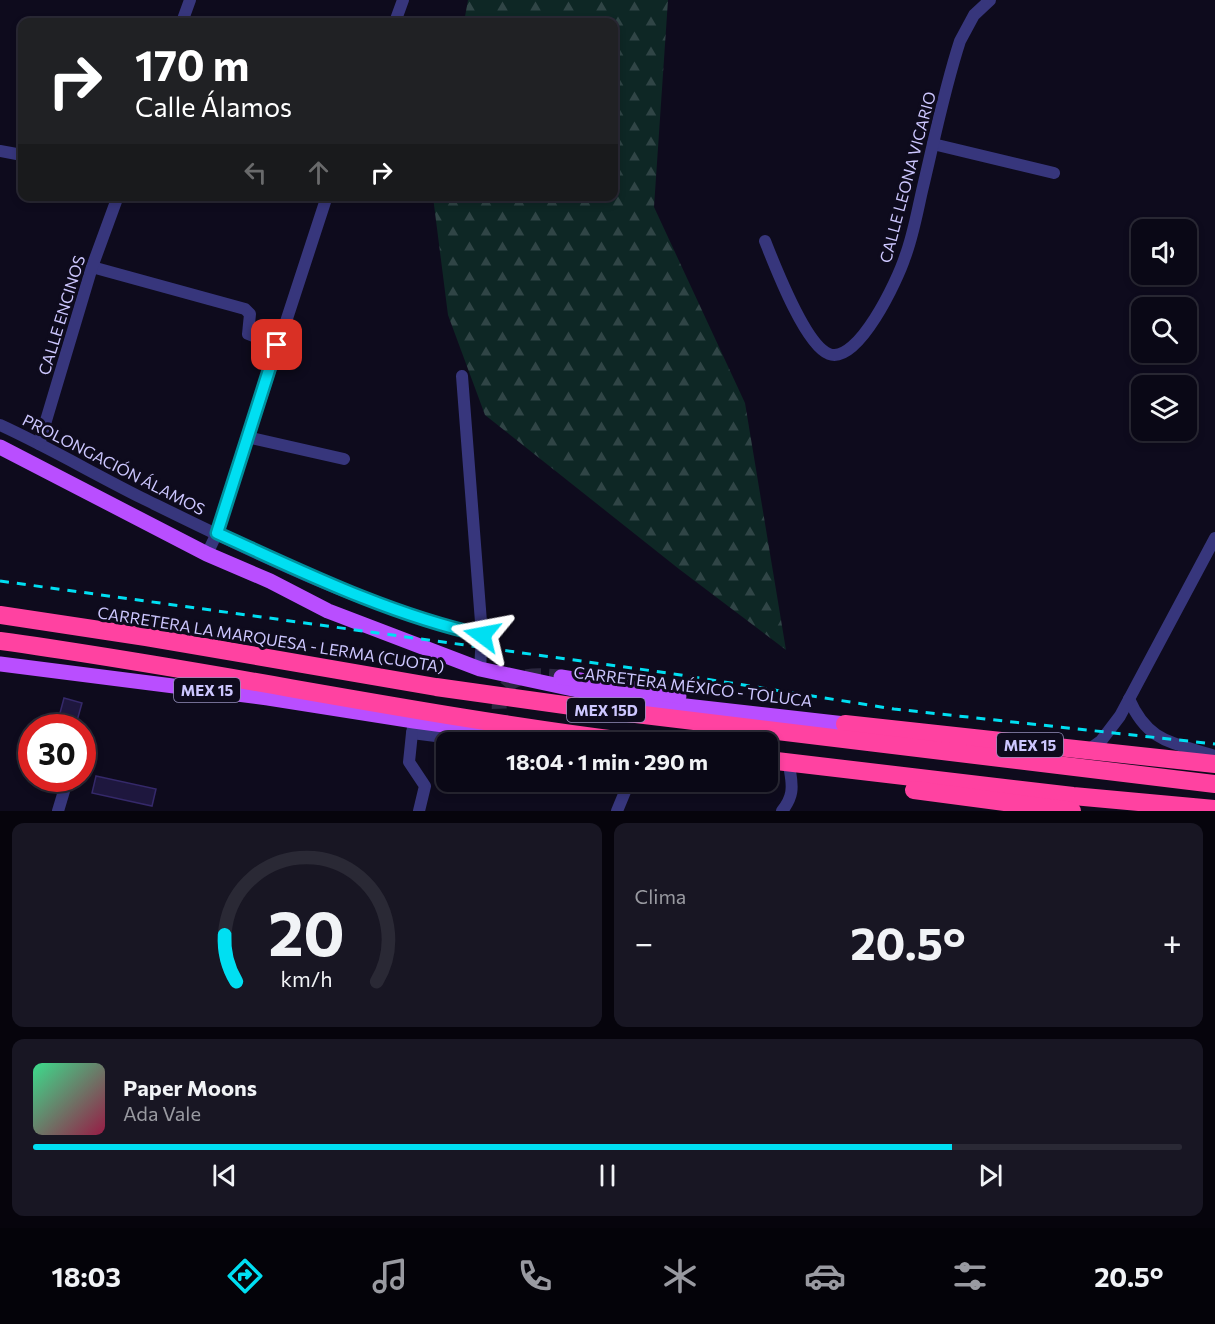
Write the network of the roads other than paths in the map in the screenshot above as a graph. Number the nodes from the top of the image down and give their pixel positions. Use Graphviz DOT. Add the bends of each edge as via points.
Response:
graph roads {
  1 [pos="190,0"];
  2 [pos="404,0"];
  3 [pos="990,0"];
  4 [pos="183,18"];
  5 [pos="397,18"];
  6 [pos="933,144"];
  7 [pos="0,151"];
  8 [pos="18,154"];
  9 [pos="1054,173"];
  10 [pos="116,201"];
  11 [pos="325,201"];
  12 [pos="765,241"];
  13 [pos="92,267"];
  14 [pos="277,345"];
  15 [pos="462,376"];
  16 [pos="0,425"];
  17 [pos="247,437"];
  18 [pos="39,444"];
  19 [pos="0,447"];
  20 [pos="344,459"];
  21 [pos="217,533"];
  22 [pos="1215,537"];
  23 [pos="207,554"];
  24 [pos="0,615"];
  25 [pos="482,635"];
  26 [pos="0,641"];
  27 [pos="0,664"];
  28 [pos="480,669"];
  29 [pos="561,677"];
  30 [pos="1129,699"];
  31 [pos="845,724"];
  32 [pos="413,727"];
  33 [pos="436,732"];
  34 [pos="466,732"];
  35 [pos="565,732"];
  36 [pos="1087,752"];
  37 [pos="1215,756"];
  38 [pos="1215,764"];
  39 [pos="778,767"];
  40 [pos="778,768"];
  41 [pos="790,771"];
  42 [pos="1215,784"];
  43 [pos="64,792"];
  44 [pos="625,792"];
  45 [pos="1215,809"];
  46 [pos="58,811"];
  47 [pos="419,811"];
  48 [pos="617,811"];
  49 [pos="782,811"];
  50 [pos="1072,811"];
  1 -- 4 [label="street"];
  2 -- 5 [label="street"];
  3 -- 6 [label="street, CALLE LEONA VICARIO" via="974,15 960,41"];
  6 -- 9 [label="street"];
  6 -- 12 [label="street, CALLE LEONA VICARIO" via="912,235 896,280 865,332 844,355 826,352 809,333 783,286"];
  7 -- 8 [label="street"];
  10 -- 13 [label="street, CALLE ENCINOS"];
  11 -- 14 [label="street"];
  13 -- 14 [label="street" via="245,309 250,314 248,334"];
  13 -- 18 [label="street, CALLE ENCINOS"];
  14 -- 17 [label="street"];
  15 -- 25 [label="street"];
  16 -- 18 [label="street, PROLONGACIÓN ÁLAMOS"];
  17 -- 20 [label="street"];
  17 -- 21 [label="street"];
  18 -- 21 [label="street, PROLONGACIÓN ÁLAMOS"];
  19 -- 23 [label="main road, CARRETERA MÉXICO - TOLUCA / MEX 15"];
  21 -- 23 [label="street"];
  21 -- 25 [label="street, PROLONGACIÓN ÁLAMOS" via="414,618"];
  22 -- 30 [label="street"];
  23 -- 28 [label="main road, CARRETERA MÉXICO - TOLUCA / MEX 15" via="328,611"];
  24 -- 42 [label="highway, CARRETERA LA MARQUESA - LERMA (CUOTA) / MEX 15D, bridge" via="586,708"];
  25 -- 28 [label="street"];
  26 -- 35 [label="highway, MEX 15D, bridge"];
  27 -- 32 [label="main road, MEX 15" via="268,698"];
  28 -- 31 [label="main road, CARRETERA MÉXICO - TOLUCA / MEX 15" via="615,698"];
  29 -- 31 [label="main road" via="756,705"];
  30 -- 36 [label="street" via="1112,729"];
  30 -- 37 [label="street" via="1142,724 1160,738"];
  31 -- 36 [label="highway, CARRETERA MÉXICO - TOLUCA / MEX 15"];
  32 -- 33 [label="street"];
  32 -- 34 [label="main road, MEX 15"];
  32 -- 47 [label="street" via="409,762 425,786"];
  36 -- 38 [label="highway, CARRETERA MÉXICO - TOLUCA / MEX 15"];
  39 -- 45 [label="highway"];
  40 -- 41 [label="highway"];
  41 -- 49 [label="street" via="793,790"];
  41 -- 50 [label="highway"];
  43 -- 46 [label="street"];
  44 -- 48 [label="street"];
}
